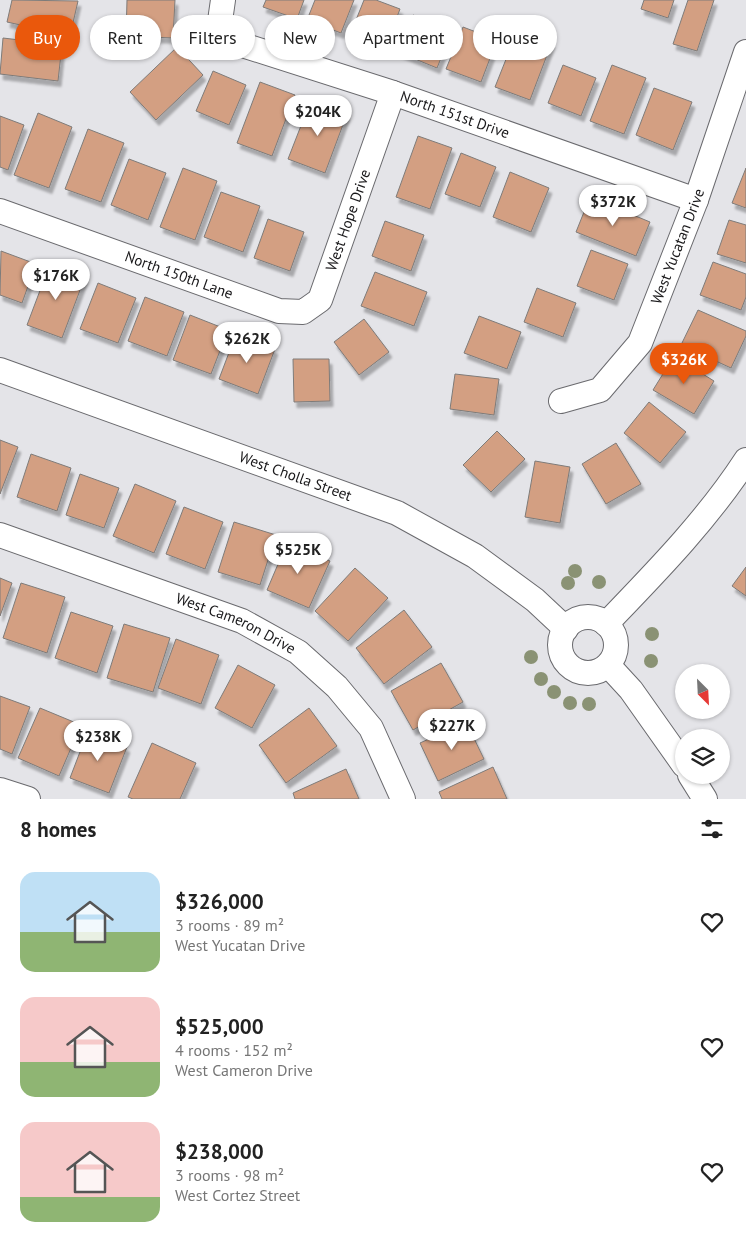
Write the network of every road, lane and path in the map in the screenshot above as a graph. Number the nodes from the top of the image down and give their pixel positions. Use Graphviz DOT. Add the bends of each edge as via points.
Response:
graph roads {
  1 [pos="223,0"];
  2 [pos="746,52"];
  3 [pos="742,80"];
  4 [pos="393,93"];
  5 [pos="696,200"];
  6 [pos="0,211"];
  7 [pos="303,312"];
  8 [pos="0,370"];
  9 [pos="561,401"];
  10 [pos="746,460"];
  11 [pos="0,535"];
  12 [pos="606,624"];
  13 [pos="566,629"];
  14 [pos="608,665"];
  15 [pos="675,752"];
  16 [pos="696,784"];
  17 [pos="0,790"];
  18 [pos="28,799"];
  19 [pos="403,799"];
  20 [pos="705,799"];
  1 -- 4 [label="street, North 151st Drive" via="219,28 230,41"];
  2 -- 3 [label="street, West Yucatan Drive"];
  3 -- 5 [label="street, West Yucatan Drive"];
  4 -- 5 [label="street, North 151st Drive"];
  4 -- 7 [label="street, West Hope Drive" via="320,300"];
  5 -- 9 [label="street, West Yucatan Drive" via="640,343 600,390"];
  6 -- 7 [label="street, North 150th Lane" via="279,311"];
  8 -- 13 [label="street, West Cholla Street" via="397,513 475,556 536,600"];
  10 -- 12 [label="street" via="724,495"];
  11 -- 19 [label="street, West Cameron Drive" via="242,621 298,652 337,687 371,728"];
  12 -- 13 [label="street" via="589,617 572,622"];
  12 -- 14 [label="street" via="615,639 616,648"];
  13 -- 14 [label="street" via="562,637 562,655 574,669 591,673"];
  14 -- 15 [label="street" via="631,690"];
  16 -- 20 [label="street"];
  17 -- 18 [label="street"];
}
